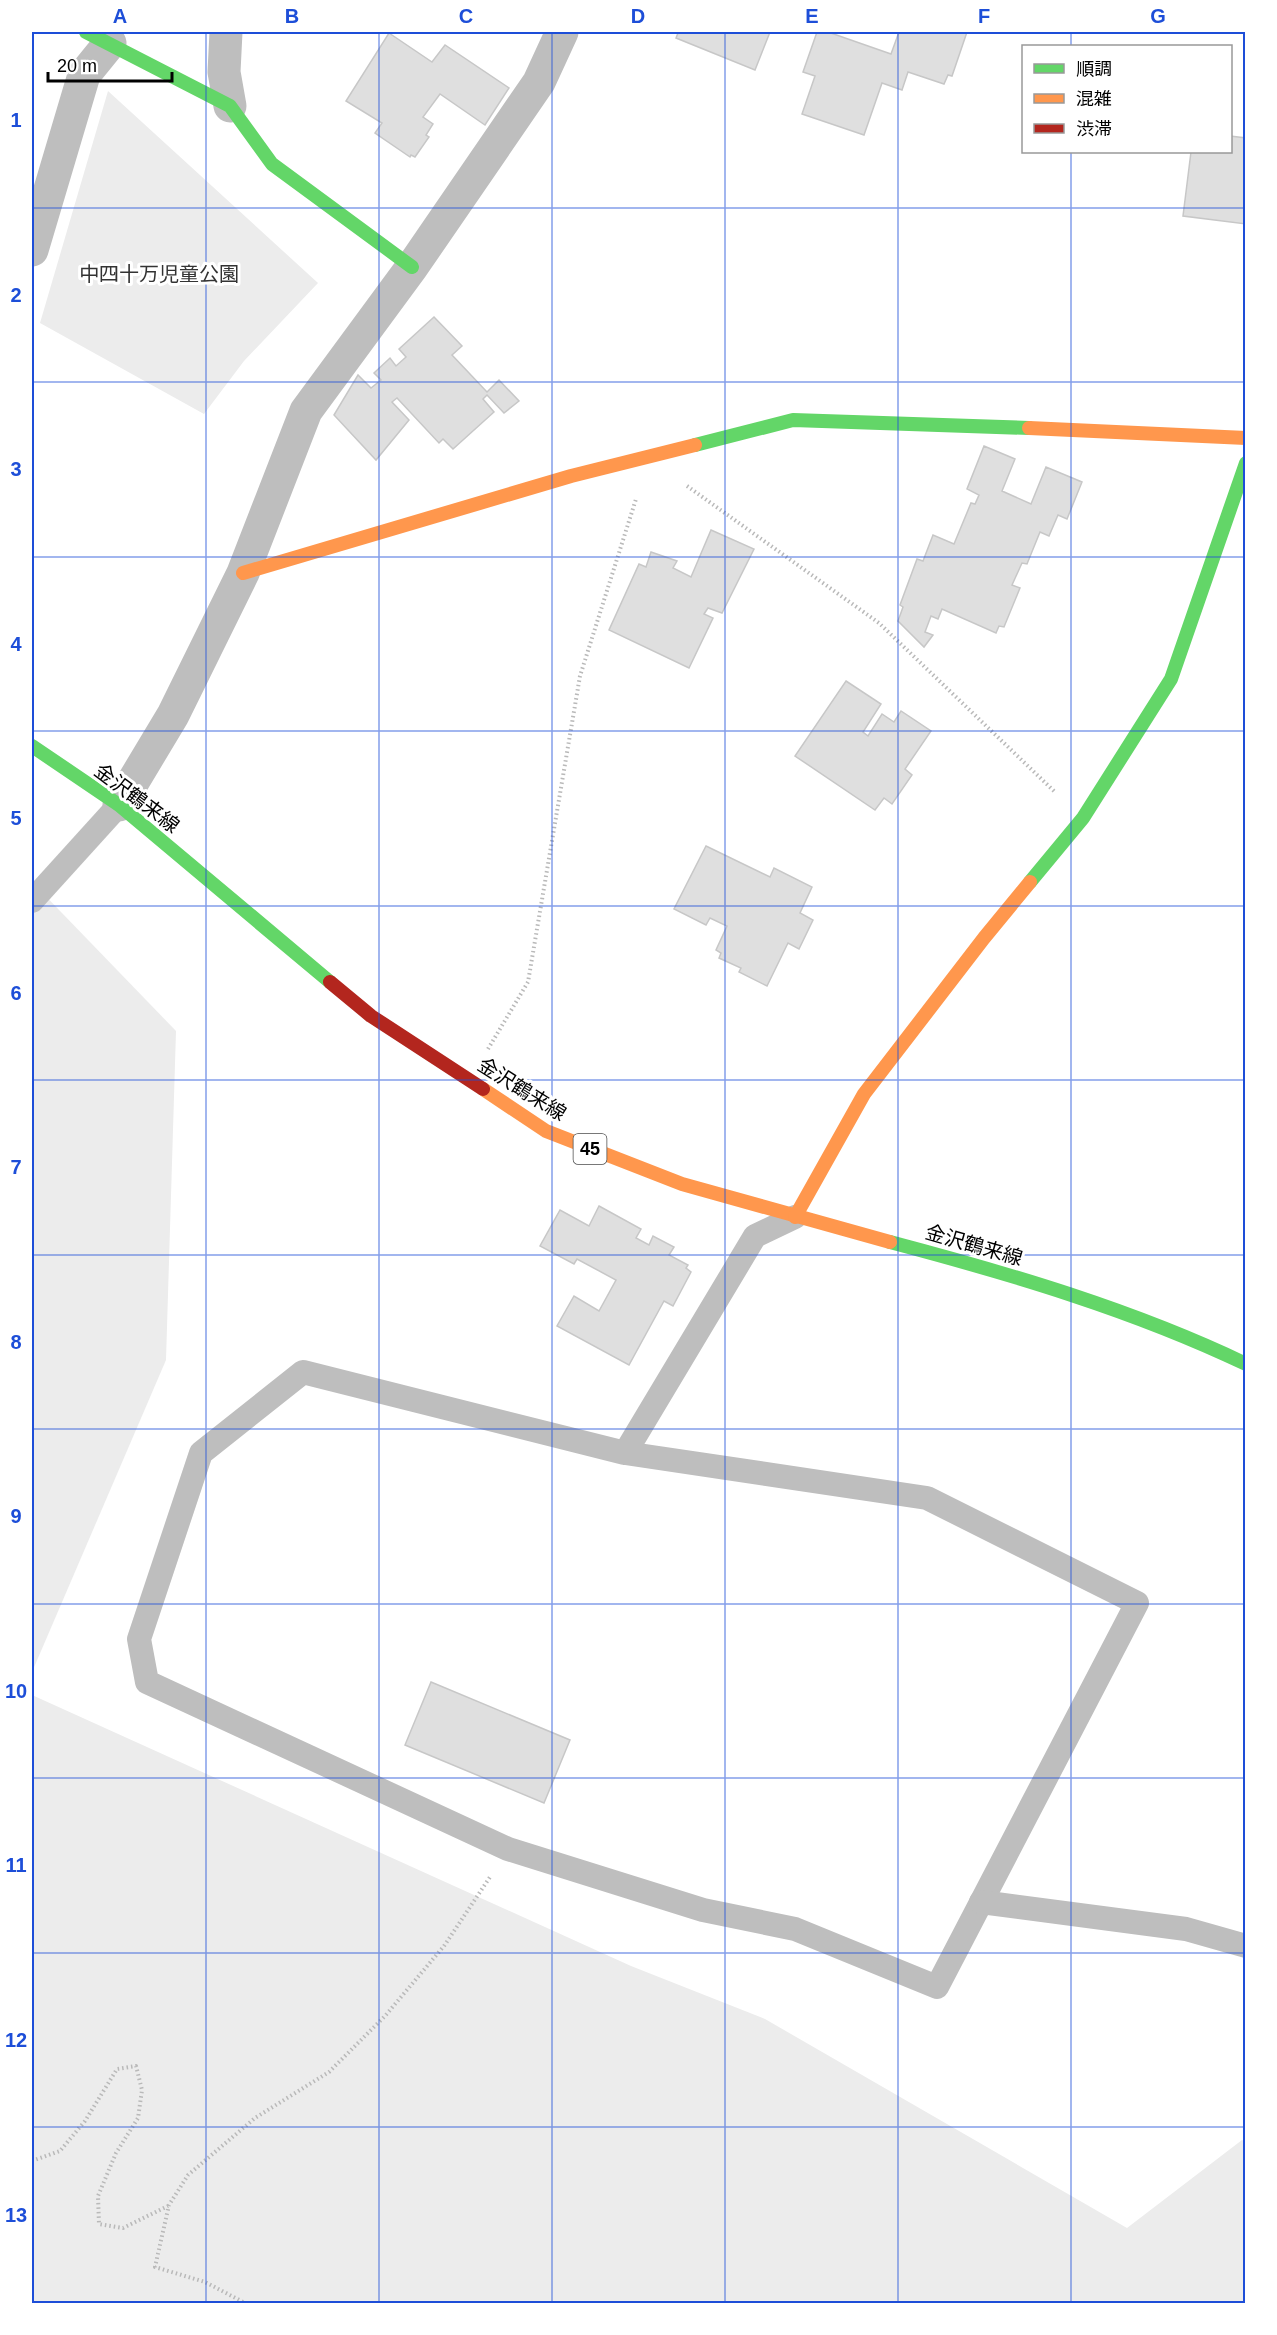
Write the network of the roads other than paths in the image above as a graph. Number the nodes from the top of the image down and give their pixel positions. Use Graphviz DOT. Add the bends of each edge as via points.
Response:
graph roads {
  1 [pos="226,32"];
  2 [pos="562,32"];
  3 [pos="98,37"];
  4 [pos="230,106"];
  5 [pos="32,250"];
  6 [pos="412,267"];
  7 [pos="1245,438"];
  8 [pos="1245,463"];
  9 [pos="243,573"];
  10 [pos="32,746"];
  11 [pos="119,805"];
  12 [pos="32,901"];
  13 [pos="795,1217"];
  14 [pos="1245,1364"];
  15 [pos="625,1454"];
  16 [pos="981,1902"];
  17 [pos="1245,1946"];
  1 -- 4 [label="street" via="224,72"];
  2 -- 6 [label="street" via="539,82"];
  3 -- 4 [label="street"];
  3 -- 5 [label="street"];
  4 -- 6 [label="street" via="272,164"];
  6 -- 9 [label="street" via="306,411"];
  7 -- 9 [label="street" via="793,420 571,476"];
  8 -- 13 [label="street" via="1171,679 1083,818 864,1094"];
  9 -- 11 [label="street" via="173,715"];
  10 -- 11 [label="street, 金沢鶴来線 / 45"];
  11 -- 12 [label="lane"];
  11 -- 13 [label="street, 金沢鶴来線 / 45" via="371,1016 546,1131 682,1185"];
  13 -- 14 [label="street, 金沢鶴来線 / 45" via="1072,1295 1200,1342"];
  13 -- 15 [label="lane" via="755,1236"];
  15 -- 16 [label="lane" via="927,1498 1137,1603"];
  15 -- 16 [label="lane" via="303,1372 201,1453 139,1639 147,1682 508,1849 703,1910 795,1929 937,1987"];
  16 -- 17 [label="lane" via="1186,1929"];
}
